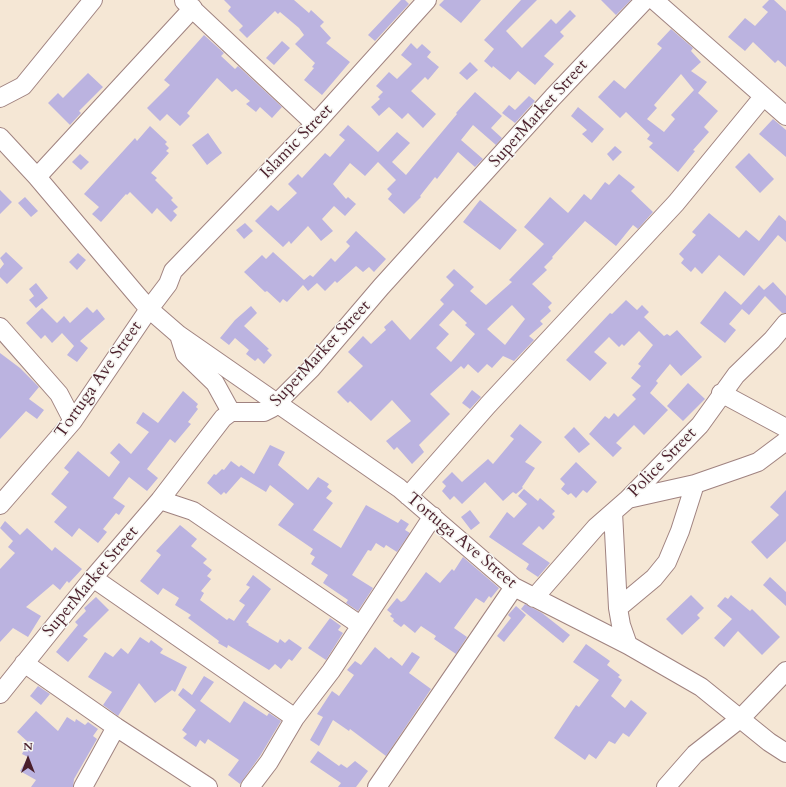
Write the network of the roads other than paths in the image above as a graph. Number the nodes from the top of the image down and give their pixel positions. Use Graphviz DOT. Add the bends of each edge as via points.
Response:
graph roads {
  1 [pos="93,0"];
  2 [pos="426,0"];
  3 [pos="645,0"];
  4 [pos="654,0"];
  5 [pos="188,4"];
  6 [pos="763,97"];
  7 [pos="0,98"];
  8 [pos="786,116"];
  9 [pos="315,124"];
  10 [pos="0,137"];
  11 [pos="37,177"];
  12 [pos="149,309"];
  13 [pos="786,323"];
  14 [pos="0,327"];
  15 [pos="179,335"];
  16 [pos="721,393"];
  17 [pos="276,403"];
  18 [pos="231,412"];
  19 [pos="73,422"];
  20 [pos="786,428"];
  21 [pos="786,441"];
  22 [pos="695,484"];
  23 [pos="408,496"];
  24 [pos="628,499"];
  25 [pos="160,500"];
  26 [pos="0,505"];
  27 [pos="613,512"];
  28 [pos="433,516"];
  29 [pos="93,578"];
  30 [pos="514,587"];
  31 [pos="534,598"];
  32 [pos="618,608"];
  33 [pos="360,625"];
  34 [pos="628,645"];
  35 [pos="24,663"];
  36 [pos="786,671"];
  37 [pos="0,694"];
  38 [pos="295,718"];
  39 [pos="741,718"];
  40 [pos="116,727"];
  41 [pos="786,753"];
  42 [pos="83,787"];
  43 [pos="208,787"];
  44 [pos="250,787"];
  45 [pos="377,787"];
  46 [pos="666,787"];
  1 -- 7 [label="street" via="23,86"];
  2 -- 9 [label="street, Islamic Street"];
  3 -- 17 [label="street, SuperMarket Street" via="553,97 381,287 311,369"];
  4 -- 6 [label="street"];
  5 -- 9 [label="street"];
  5 -- 11 [label="street"];
  6 -- 8 [label="street"];
  6 -- 23 [label="street" via="676,203 488,405"];
  9 -- 12 [label="street, Islamic Street" via="173,271 168,284"];
  10 -- 11 [label="street, Tortuga Ave Street"];
  11 -- 12 [label="street, Tortuga Ave Street"];
  12 -- 15 [label="street, Tortuga Ave Street"];
  12 -- 19 [label="street, Tortuga Ave Street"];
  13 -- 16 [label="street, Police Street"];
  14 -- 19 [label="street" via="59,394"];
  15 -- 17 [label="street, Tortuga Ave Street"];
  15 -- 18 [label="street" via="185,354 215,383"];
  16 -- 20 [label="street"];
  16 -- 24 [label="street, Police Street" via="710,414"];
  17 -- 18 [label="street, SuperMarket Street" via="269,411 264,412"];
  17 -- 23 [label="street, Tortuga Ave Street"];
  18 -- 25 [label="street, SuperMarket Street" via="223,418"];
  19 -- 26 [label="street, Tortuga Ave Street"];
  21 -- 22 [label="street" via="758,462"];
  22 -- 24 [label="street"];
  22 -- 32 [label="street" via="667,562 654,578"];
  23 -- 28 [label="street, Tortuga Ave Street"];
  24 -- 27 [label="street, Police Street"];
  25 -- 29 [label="street, SuperMarket Street"];
  25 -- 33 [label="street" via="193,511"];
  27 -- 31 [label="street, Police Street" via="596,527"];
  27 -- 32 [label="street"];
  28 -- 30 [label="street, Tortuga Ave Street"];
  28 -- 33 [label="street"];
  29 -- 35 [label="street, SuperMarket Street"];
  29 -- 38 [label="street"];
  30 -- 31 [label="street, Tortuga Ave Street"];
  30 -- 45 [label="street"];
  31 -- 34 [label="street, Tortuga Ave Street"];
  32 -- 34 [label="street"];
  33 -- 38 [label="street" via="331,671"];
  34 -- 39 [label="street, Tortuga Ave Street" via="701,687"];
  35 -- 37 [label="street, SuperMarket Street"];
  35 -- 40 [label="street"];
  36 -- 39 [label="street"];
  38 -- 44 [label="street" via="269,762"];
  39 -- 41 [label="street, Tortuga Ave Street"];
  39 -- 46 [label="street" via="695,754"];
  40 -- 42 [label="street"];
  40 -- 43 [label="street"];
}
